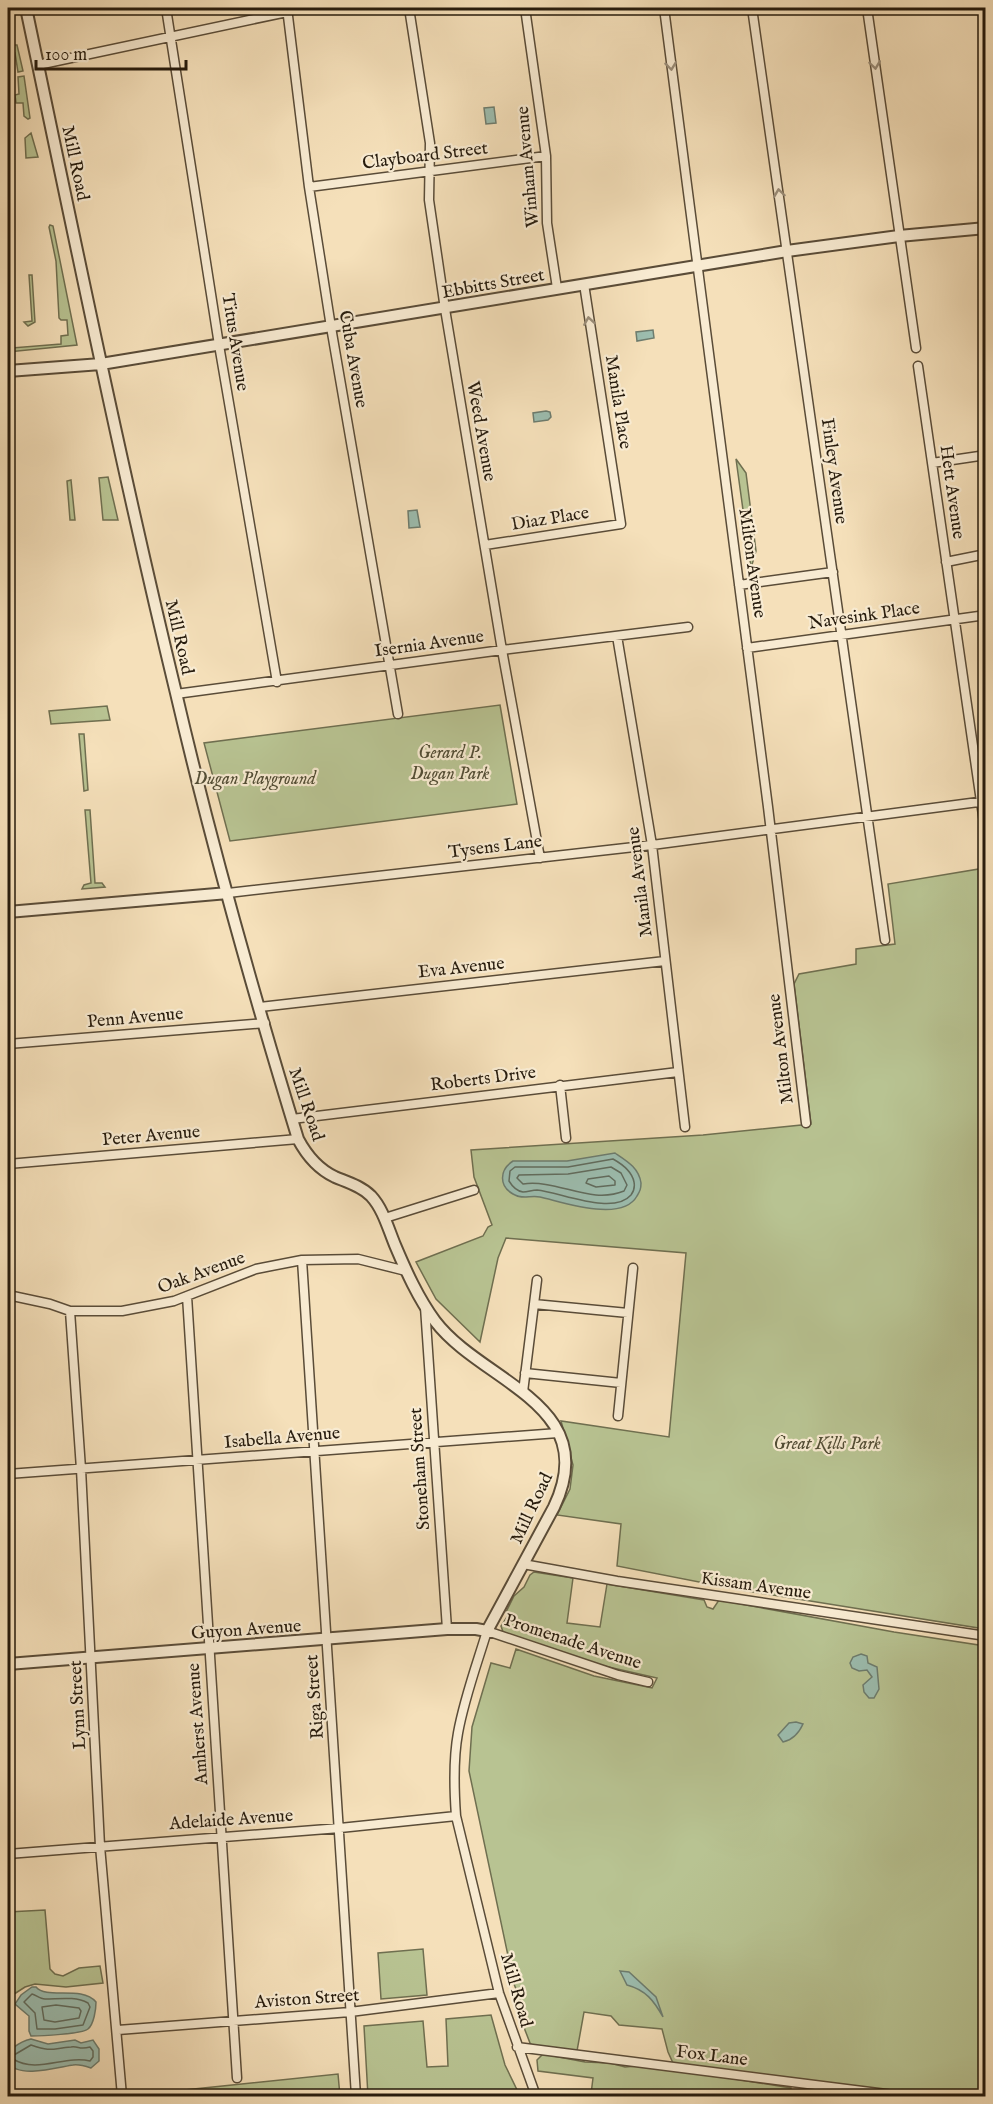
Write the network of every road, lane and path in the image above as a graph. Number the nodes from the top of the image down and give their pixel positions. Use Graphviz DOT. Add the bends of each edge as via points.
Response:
graph roads {
  1 [pos="26,8"];
  2 [pos="166,8"];
  3 [pos="409,8"];
  4 [pos="525,8"];
  5 [pos="664,8"];
  6 [pos="752,8"];
  7 [pos="867,8"];
  8 [pos="983,8"];
  9 [pos="287,10"];
  10 [pos="986,26"];
  11 [pos="170,37"];
  12 [pos="38,65"];
  13 [pos="546,156"];
  14 [pos="429,171"];
  15 [pos="309,187"];
  16 [pos="986,228"];
  17 [pos="899,236"];
  18 [pos="787,251"];
  19 [pos="697,266"];
  20 [pos="584,284"];
  21 [pos="557,288"];
  22 [pos="445,309"];
  23 [pos="331,327"];
  24 [pos="219,345"];
  25 [pos="916,348"];
  26 [pos="101,364"];
  27 [pos="918,366"];
  28 [pos="8,371"];
  29 [pos="986,455"];
  30 [pos="932,464"];
  31 [pos="621,524"];
  32 [pos="485,545"];
  33 [pos="986,554"];
  34 [pos="946,562"];
  35 [pos="833,572"];
  36 [pos="739,585"];
  37 [pos="986,615"];
  38 [pos="954,619"];
  39 [pos="688,627"];
  40 [pos="842,635"];
  41 [pos="617,636"];
  42 [pos="747,648"];
  43 [pos="502,650"];
  44 [pos="390,665"];
  45 [pos="277,682"];
  46 [pos="176,694"];
  47 [pos="398,714"];
  48 [pos="983,801"];
  49 [pos="868,818"];
  50 [pos="771,829"];
  51 [pos="986,836"];
  52 [pos="652,844"];
  53 [pos="540,858"];
  54 [pos="228,893"];
  55 [pos="8,912"];
  56 [pos="885,940"];
  57 [pos="665,961"];
  58 [pos="260,1007"];
  59 [pos="265,1023"];
  60 [pos="8,1044"];
  61 [pos="678,1072"];
  62 [pos="560,1085"];
  63 [pos="292,1119"];
  64 [pos="806,1123"];
  65 [pos="686,1126"];
  66 [pos="566,1138"];
  67 [pos="298,1139"];
  68 [pos="8,1164"];
  69 [pos="474,1190"];
  70 [pos="385,1218"];
  71 [pos="302,1260"];
  72 [pos="633,1268"];
  73 [pos="406,1270"];
  74 [pos="537,1280"];
  75 [pos="8,1295"];
  76 [pos="187,1296"];
  77 [pos="534,1304"];
  78 [pos="425,1306"];
  79 [pos="70,1311"];
  80 [pos="628,1313"];
  81 [pos="525,1373"];
  82 [pos="621,1383"];
  83 [pos="523,1392"];
  84 [pos="618,1416"];
  85 [pos="558,1433"];
  86 [pos="433,1442"];
  87 [pos="314,1450"];
  88 [pos="197,1460"];
  89 [pos="81,1470"];
  90 [pos="8,1474"];
  91 [pos="523,1563"];
  92 [pos="447,1629"];
  93 [pos="487,1631"];
  94 [pos="986,1636"];
  95 [pos="326,1639"];
  96 [pos="208,1648"];
  97 [pos="91,1658"];
  98 [pos="8,1664"];
  99 [pos="648,1682"];
  100 [pos="456,1816"];
  101 [pos="340,1828"];
  102 [pos="220,1836"];
  103 [pos="100,1846"];
  104 [pos="8,1854"];
  105 [pos="499,1993"];
  106 [pos="350,2012"];
  107 [pos="232,2020"];
  108 [pos="118,2030"];
  109 [pos="517,2047"];
  110 [pos="237,2078"];
  111 [pos="122,2097"];
  112 [pos="356,2097"];
  113 [pos="536,2097"];
  114 [pos="902,2097"];
  1 -- 12 [label="street, Mill Road"];
  2 -- 11 [label="street, Titus Avenue"];
  3 -- 14 [label="street, Weed Avenue" via="430,143"];
  4 -- 13 [label="street, Winham Avenue"];
  5 -- 19 [label="street, Milton Avenue, one-way"];
  18 -- 6 [label="street, Finley Avenue, one-way"];
  7 -- 17 [label="street, one-way"];
  8 -- 10 [label="street"];
  9 -- 11 [label="street"];
  9 -- 15 [label="street, Cuba Avenue"];
  11 -- 12 [label="street"];
  11 -- 24 [label="street, Titus Avenue"];
  12 -- 26 [label="street, Mill Road"];
  13 -- 14 [label="street, Clayboard Street"];
  13 -- 21 [label="street, Winham Avenue" via="547,223"];
  14 -- 15 [label="street, Clayboard Street"];
  14 -- 22 [label="street, Weed Avenue" via="429,200"];
  15 -- 23 [label="street, Cuba Avenue"];
  16 -- 17 [label="street, Ebbitts Street"];
  17 -- 18 [label="street, Ebbitts Street"];
  17 -- 25 [label="street"];
  18 -- 19 [label="street, Ebbitts Street"];
  18 -- 35 [label="street, Finley Avenue"];
  19 -- 20 [label="street, Ebbitts Street"];
  19 -- 36 [label="street, Milton Avenue"];
  20 -- 21 [label="street, Ebbitts Street"];
  31 -- 20 [label="street, Manila Place, one-way"];
  21 -- 22 [label="street, Ebbitts Street"];
  22 -- 23 [label="street, Ebbitts Street"];
  22 -- 32 [label="street, Weed Avenue"];
  23 -- 24 [label="street, Ebbitts Street"];
  23 -- 44 [label="street, Cuba Avenue"];
  24 -- 26 [label="street, Ebbitts Street"];
  24 -- 45 [label="street, Titus Avenue"];
  26 -- 28 [label="street, Ebbitts Street"];
  26 -- 46 [label="street, Mill Road"];
  27 -- 30 [label="street, Hett Avenue"];
  29 -- 30 [label="street"];
  30 -- 34 [label="street, Hett Avenue"];
  31 -- 32 [label="street, Diaz Place"];
  32 -- 43 [label="street, Weed Avenue"];
  33 -- 34 [label="street"];
  34 -- 38 [label="street, Hett Avenue"];
  35 -- 36 [label="street"];
  35 -- 40 [label="street, Finley Avenue"];
  36 -- 42 [label="street, Milton Avenue"];
  37 -- 38 [label="street, Navesink Place"];
  38 -- 40 [label="street, Navesink Place"];
  38 -- 48 [label="street, Hett Avenue"];
  39 -- 41 [label="street, Isernia Avenue"];
  40 -- 42 [label="street, Navesink Place"];
  40 -- 49 [label="street, Finley Avenue"];
  41 -- 43 [label="street, Isernia Avenue"];
  41 -- 52 [label="street, Manila Avenue"];
  42 -- 50 [label="street, Milton Avenue"];
  43 -- 44 [label="street, Isernia Avenue"];
  43 -- 53 [label="street, Weed Avenue"];
  44 -- 45 [label="street, Isernia Avenue"];
  44 -- 47 [label="street, Cuba Avenue"];
  45 -- 46 [label="street, Isernia Avenue"];
  46 -- 54 [label="street, Mill Road"];
  48 -- 49 [label="street, Tysens Lane"];
  48 -- 51 [label="street, Hett Avenue"];
  49 -- 50 [label="street, Tysens Lane"];
  49 -- 56 [label="street, Finley Avenue"];
  50 -- 52 [label="street, Tysens Lane"];
  50 -- 64 [label="street, Milton Avenue"];
  52 -- 53 [label="street, Tysens Lane"];
  52 -- 57 [label="street, Manila Avenue"];
  53 -- 54 [label="street, Tysens Lane"];
  54 -- 55 [label="street, Tysens Lane"];
  54 -- 58 [label="street, Mill Road"];
  57 -- 58 [label="street, Eva Avenue"];
  57 -- 61 [label="street, Manila Avenue"];
  58 -- 59 [label="street, Mill Road"];
  59 -- 60 [label="street, Penn Avenue"];
  59 -- 63 [label="street, Mill Road"];
  61 -- 62 [label="street, Roberts Drive"];
  61 -- 65 [label="street, Manila Avenue"];
  62 -- 63 [label="street, Roberts Drive"];
  62 -- 66 [label="street"];
  63 -- 67 [label="street, Mill Road"];
  67 -- 68 [label="street, Peter Avenue"];
  67 -- 70 [label="street, Mill Road" via="323,1170 369,1194"];
  69 -- 70 [label="street"];
  70 -- 73 [label="street, Mill Road"];
  71 -- 73 [label="street, Oak Avenue" via="358,1259"];
  71 -- 76 [label="street, Oak Avenue" via="256,1269"];
  71 -- 87 [label="street, Riga Street"];
  72 -- 80 [label="street"];
  73 -- 78 [label="street, Mill Road"];
  74 -- 77 [label="street"];
  75 -- 79 [label="street, Oak Avenue"];
  76 -- 79 [label="street, Oak Avenue" via="123,1311"];
  76 -- 88 [label="street, Amherst Avenue"];
  77 -- 80 [label="street"];
  77 -- 81 [label="street"];
  78 -- 83 [label="street, Mill Road" via="447,1336"];
  78 -- 86 [label="street, Stoneham Street"];
  79 -- 89 [label="street, Lynn Street"];
  80 -- 82 [label="street"];
  81 -- 82 [label="street"];
  81 -- 83 [label="street"];
  82 -- 84 [label="street"];
  83 -- 85 [label="street, Mill Road" via="547,1415"];
  85 -- 86 [label="street, Isabella Avenue"];
  85 -- 91 [label="street, Mill Road" via="565,1451 563,1487"];
  86 -- 87 [label="street, Isabella Avenue"];
  86 -- 92 [label="street, Stoneham Street"];
  87 -- 88 [label="street, Isabella Avenue"];
  87 -- 95 [label="street, Riga Street"];
  88 -- 89 [label="street, Isabella Avenue"];
  88 -- 96 [label="street, Amherst Avenue"];
  89 -- 90 [label="street, Isabella Avenue"];
  89 -- 97 [label="street, Lynn Street"];
  91 -- 93 [label="street, Mill Road"];
  91 -- 94 [label="street, Kissam Avenue" via="617,1581"];
  92 -- 93 [label="street, Guyon Avenue"];
  92 -- 95 [label="street, Guyon Avenue"];
  93 -- 99 [label="street, Promenade Avenue" via="618,1676"];
  93 -- 100 [label="street, Mill Road" via="458,1731"];
  95 -- 96 [label="street, Guyon Avenue"];
  95 -- 101 [label="street, Riga Street"];
  96 -- 97 [label="street, Guyon Avenue"];
  96 -- 102 [label="street, Amherst Avenue"];
  97 -- 98 [label="street, Guyon Avenue"];
  97 -- 103 [label="street, Lynn Street"];
  100 -- 101 [label="street, Adelaide Avenue"];
  100 -- 105 [label="street, Mill Road"];
  101 -- 102 [label="street, Adelaide Avenue"];
  101 -- 106 [label="street, Riga Street"];
  102 -- 103 [label="street, Adelaide Avenue"];
  102 -- 107 [label="street, Amherst Avenue"];
  103 -- 104 [label="street, Adelaide Avenue"];
  103 -- 108 [label="street, Lynn Street"];
  105 -- 106 [label="street, Aviston Street"];
  105 -- 109 [label="street, Mill Road"];
  106 -- 107 [label="street, Aviston Street"];
  106 -- 112 [label="street, Riga Street"];
  107 -- 108 [label="street, Aviston Street"];
  107 -- 110 [label="street, Amherst Avenue"];
  108 -- 111 [label="street, Lynn Street"];
  109 -- 113 [label="street, Mill Road"];
  109 -- 114 [label="street, Fox Lane"];
}
